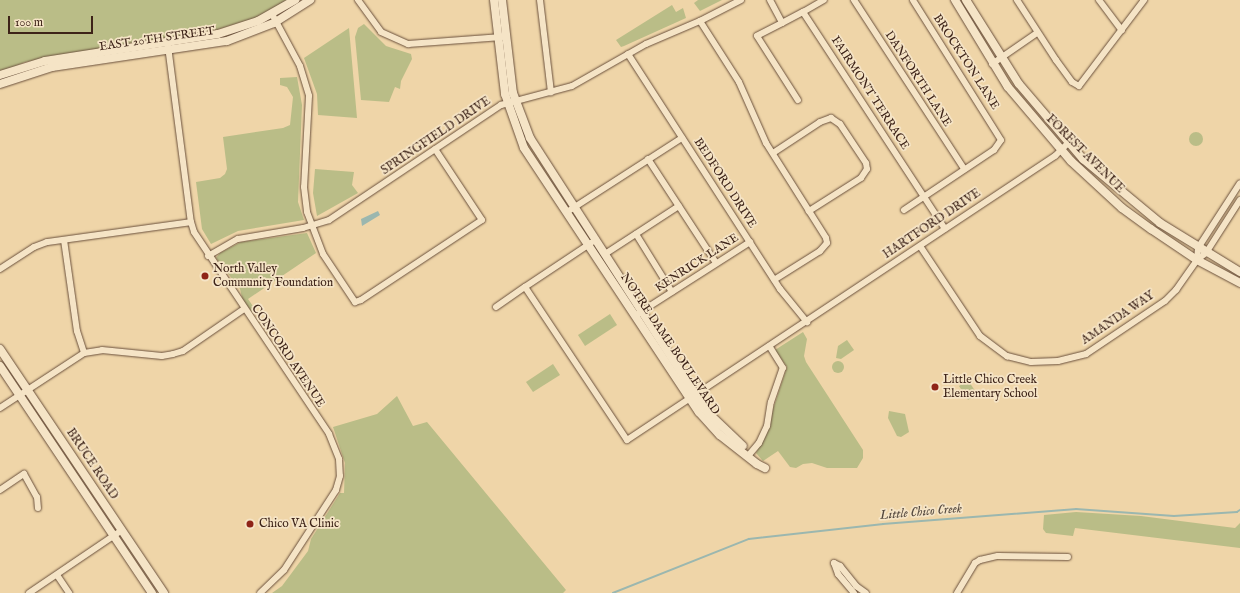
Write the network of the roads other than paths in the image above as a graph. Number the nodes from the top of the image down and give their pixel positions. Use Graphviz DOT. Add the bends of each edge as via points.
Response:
graph roads {
  1 [pos="295,0"];
  2 [pos="310,0"];
  3 [pos="358,0"];
  4 [pos="494,0"];
  5 [pos="502,0"];
  6 [pos="540,0"];
  7 [pos="741,0"];
  8 [pos="770,0"];
  9 [pos="824,0"];
  10 [pos="854,0"];
  11 [pos="913,0"];
  12 [pos="955,0"];
  13 [pos="966,0"];
  14 [pos="1017,0"];
  15 [pos="1099,0"];
  16 [pos="1144,0"];
  17 [pos="803,12"];
  18 [pos="274,18"];
  19 [pos="700,21"];
  20 [pos="782,23"];
  21 [pos="1122,30"];
  22 [pos="1037,33"];
  23 [pos="501,37"];
  24 [pos="168,46"];
  25 [pos="628,54"];
  26 [pos="1000,58"];
  27 [pos="992,64"];
  28 [pos="0,76"];
  29 [pos="0,84"];
  30 [pos="550,92"];
  31 [pos="798,100"];
  32 [pos="511,101"];
  33 [pos="682,138"];
  34 [pos="1068,143"];
  35 [pos="435,149"];
  36 [pos="1061,150"];
  37 [pos="773,153"];
  38 [pos="648,159"];
  39 [pos="964,169"];
  40 [pos="1240,183"];
  41 [pos="924,197"];
  42 [pos="1240,200"];
  43 [pos="679,206"];
  44 [pos="575,207"];
  45 [pos="904,210"];
  46 [pos="809,211"];
  47 [pos="567,212"];
  48 [pos="191,222"];
  49 [pos="312,226"];
  50 [pos="945,229"];
  51 [pos="636,234"];
  52 [pos="64,240"];
  53 [pos="592,242"];
  54 [pos="750,242"];
  55 [pos="920,246"];
  56 [pos="1198,248"];
  57 [pos="1206,253"];
  58 [pos="605,254"];
  59 [pos="208,256"];
  60 [pos="1197,260"];
  61 [pos="716,264"];
  62 [pos="0,269"];
  63 [pos="1240,272"];
  64 [pos="774,280"];
  65 [pos="1240,283"];
  66 [pos="525,287"];
  67 [pos="672,292"];
  68 [pos="496,307"];
  69 [pos="244,309"];
  70 [pos="639,313"];
  71 [pos="807,322"];
  72 [pos="770,346"];
  73 [pos="0,349"];
  74 [pos="84,353"];
  75 [pos="0,366"];
  76 [pos="28,390"];
  77 [pos="20,395"];
  78 [pos="693,396"];
  79 [pos="0,408"];
  80 [pos="749,455"];
  81 [pos="0,490"];
  82 [pos="38,508"];
  83 [pos="122,530"];
  84 [pos="114,536"];
  85 [pos="1068,557"];
  86 [pos="57,575"];
  87 [pos="30,593"];
  88 [pos="69,593"];
  89 [pos="152,593"];
  90 [pos="164,593"];
  91 [pos="260,593"];
  92 [pos="854,593"];
  93 [pos="866,593"];
  94 [pos="957,593"];
  1 -- 18 [label="street, EAST 20TH STREET"];
  2 -- 18 [label="street, EAST 20TH STREET"];
  3 -- 23 [label="street" via="381,32 397,41 416,45"];
  4 -- 23 [label="street, NOTRE DAME BOULEVARD"];
  5 -- 23 [label="street, NOTRE DAME BOULEVARD"];
  6 -- 30 [label="street"];
  7 -- 19 [label="street, SPRINGFIELD DRIVE"];
  8 -- 20 [label="street"];
  9 -- 17 [label="street"];
  10 -- 39 [label="street, DANFORTH LANE"];
  11 -- 39 [label="street, BROCKTON LANE" via="1000,135 999,146"];
  12 -- 27 [label="street, FOREST AVENUE"];
  13 -- 26 [label="street, FOREST AVENUE"];
  14 -- 22 [label="street"];
  15 -- 21 [label="street"];
  16 -- 21 [label="street"];
  17 -- 20 [label="street"];
  17 -- 41 [label="street, FAIRMONT TERRACE"];
  18 -- 24 [label="street, EAST 20TH STREET"];
  18 -- 49 [label="street" via="300,66 309,96 304,194"];
  19 -- 25 [label="street, SPRINGFIELD DRIVE"];
  19 -- 37 [label="street" via="739,82"];
  20 -- 31 [label="street" via="757,36"];
  21 -- 22 [label="street" via="1079,86 1072,82"];
  22 -- 26 [label="street"];
  23 -- 32 [label="street, NOTRE DAME BOULEVARD"];
  24 -- 28 [label="street, EAST 20TH STREET" via="44,61"];
  24 -- 29 [label="street, EAST 20TH STREET" via="45,68"];
  24 -- 48 [label="street, CONCORD AVENUE"];
  25 -- 30 [label="street, SPRINGFIELD DRIVE" via="572,86"];
  25 -- 33 [label="street, BEDFORD DRIVE"];
  26 -- 27 [label="street"];
  26 -- 34 [label="street, FOREST AVENUE"];
  27 -- 36 [label="street, FOREST AVENUE" via="1024,108"];
  30 -- 32 [label="street, SPRINGFIELD DRIVE"];
  32 -- 35 [label="street, SPRINGFIELD DRIVE" via="491,111"];
  32 -- 44 [label="street, NOTRE DAME BOULEVARD" via="530,138"];
  32 -- 47 [label="street, NOTRE DAME BOULEVARD" via="524,148"];
  33 -- 38 [label="street"];
  33 -- 54 [label="street, BEDFORD DRIVE"];
  34 -- 36 [label="street, HARTFORD DRIVE"];
  34 -- 56 [label="street, FOREST AVENUE" via="1129,199"];
  35 -- 49 [label="street, SPRINGFIELD DRIVE" via="342,213"];
  35 -- 49 [label="street" via="482,220 361,300 355,302 347,293 323,254"];
  36 -- 50 [label="street, HARTFORD DRIVE"];
  36 -- 60 [label="street, FOREST AVENUE" via="1122,208"];
  37 -- 46 [label="street"];
  37 -- 46 [label="street" via="820,122 831,118 840,124 866,163 867,169 861,178"];
  38 -- 43 [label="street"];
  38 -- 44 [label="street"];
  39 -- 41 [label="street"];
  40 -- 56 [label="street"];
  41 -- 45 [label="street"];
  41 -- 50 [label="street, FAIRMONT TERRACE"];
  42 -- 57 [label="street"];
  43 -- 51 [label="street"];
  43 -- 61 [label="street"];
  44 -- 47 [label="street"];
  44 -- 53 [label="street, NOTRE DAME BOULEVARD"];
  46 -- 64 [label="street" via="826,238 824,248"];
  47 -- 53 [label="street, NOTRE DAME BOULEVARD"];
  48 -- 52 [label="street"];
  48 -- 59 [label="street, CONCORD AVENUE"];
  49 -- 59 [label="street, SPRINGFIELD DRIVE" via="238,239"];
  50 -- 55 [label="street, HARTFORD DRIVE"];
  51 -- 58 [label="street"];
  51 -- 67 [label="street"];
  52 -- 62 [label="street" via="34,247"];
  52 -- 74 [label="street" via="77,331"];
  53 -- 58 [label="street, NOTRE DAME BOULEVARD"];
  53 -- 66 [label="street"];
  53 -- 70 [label="street, NOTRE DAME BOULEVARD"];
  54 -- 61 [label="street, KENRICK LANE"];
  54 -- 64 [label="street, BEDFORD DRIVE"];
  55 -- 60 [label="street, AMANDA WAY" via="980,336 1008,356 1046,363 1086,354 1112,337 1165,300 1176,290"];
  55 -- 71 [label="street, HARTFORD DRIVE"];
  56 -- 57 [label="street, FOREST AVENUE"];
  56 -- 60 [label="street"];
  57 -- 60 [label="street"];
  57 -- 63 [label="street, FOREST AVENUE"];
  58 -- 70 [label="street, NOTRE DAME BOULEVARD"];
  59 -- 69 [label="street, CONCORD AVENUE"];
  60 -- 65 [label="street, FOREST AVENUE"];
  61 -- 67 [label="street, KENRICK LANE"];
  64 -- 71 [label="street, BEDFORD DRIVE"];
  66 -- 68 [label="street"];
  66 -- 78 [label="street, HARTFORD DRIVE" via="626,440"];
  67 -- 70 [label="street, KENRICK LANE"];
  69 -- 74 [label="street" via="183,351 173,354 162,356 102,350"];
  69 -- 91 [label="street, CONCORD AVENUE" via="329,434 339,459 340,476 336,490 284,570"];
  70 -- 78 [label="street, NOTRE DAME BOULEVARD"];
  71 -- 72 [label="street, HARTFORD DRIVE"];
  72 -- 78 [label="street, HARTFORD DRIVE"];
  72 -- 80 [label="street" via="783,368 771,402 767,426"];
  73 -- 76 [label="street, BRUCE ROAD"];
  74 -- 76 [label="street"];
  75 -- 77 [label="street, BRUCE ROAD"];
  76 -- 77 [label="street"];
  76 -- 83 [label="street, BRUCE ROAD"];
  77 -- 79 [label="street"];
  77 -- 84 [label="street, BRUCE ROAD"];
  78 -- 80 [label="street, NOTRE DAME BOULEVARD"];
  81 -- 82 [label="street" via="24,474 37,497"];
  83 -- 84 [label="street"];
  83 -- 90 [label="street, BRUCE ROAD"];
  84 -- 86 [label="street"];
  84 -- 89 [label="street, BRUCE ROAD"];
  85 -- 94 [label="street" via="984,558 976,563"];
  86 -- 87 [label="street"];
  86 -- 88 [label="street"];
  92 -- 93 [label="street" via="838,574 834,563"];
}
